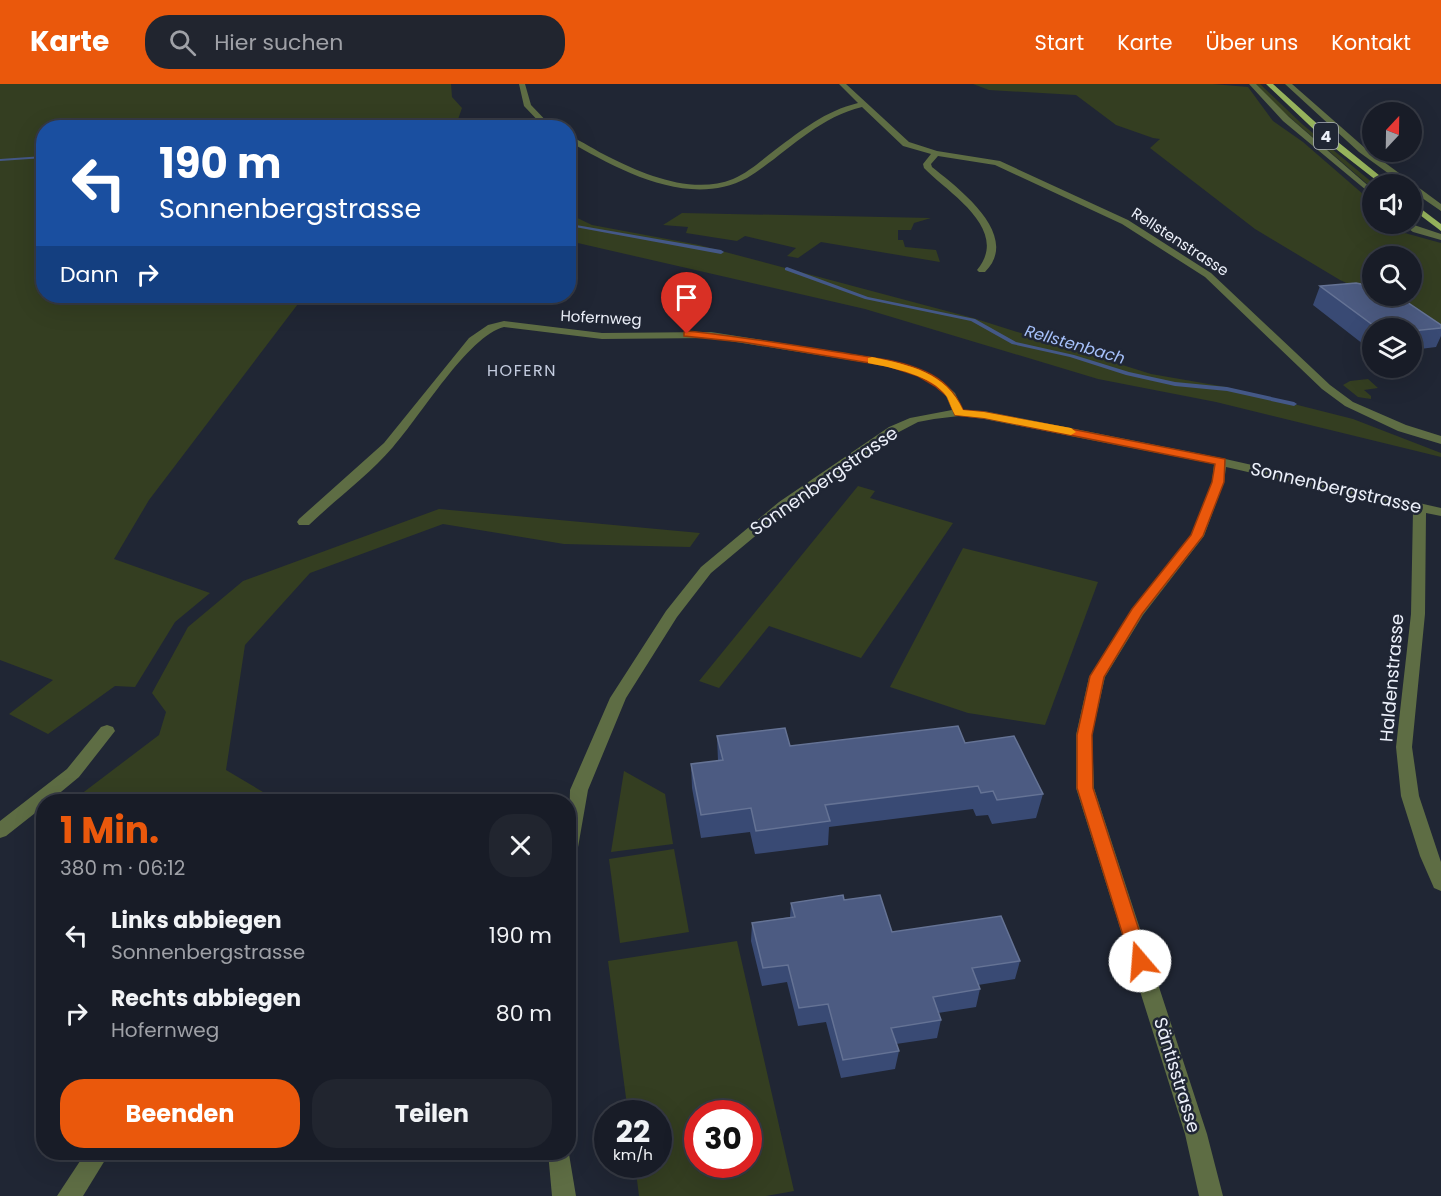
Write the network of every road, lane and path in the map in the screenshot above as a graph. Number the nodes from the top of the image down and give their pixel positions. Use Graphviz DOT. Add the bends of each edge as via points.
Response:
graph roads {
  1 [pos="522,84"];
  2 [pos="842,84"];
  3 [pos="1252,84"];
  4 [pos="1269,84"];
  5 [pos="1288,84"];
  6 [pos="864,104"];
  7 [pos="542,120"];
  8 [pos="576,142"];
  9 [pos="936,153"];
  10 [pos="1373,174"];
  11 [pos="1394,174"];
  12 [pos="1362,184"];
  13 [pos="1422,195"];
  14 [pos="1441,208"];
  15 [pos="1422,213"];
  16 [pos="1439,227"];
  17 [pos="1422,232"];
  18 [pos="1441,237"];
  19 [pos="982,270"];
  20 [pos="959,413"];
  21 [pos="1441,440"];
  22 [pos="1221,462"];
  23 [pos="1420,508"];
  24 [pos="1441,512"];
  25 [pos="304,522"];
  26 [pos="107,731"];
  27 [pos="47,794"];
  28 [pos="36,802"];
  29 [pos="576,807"];
  30 [pos="0,831"];
  31 [pos="1441,883"];
  32 [pos="94,1160"];
  33 [pos="560,1160"];
  34 [pos="69,1196"];
  35 [pos="564,1196"];
  36 [pos="1211,1196"];
  1 -- 7 [label="street" via="528,106"];
  2 -- 6 [label="street, Rellstenstrasse"];
  3 -- 12 [label="street"];
  4 -- 10 [label="main road, 4"];
  5 -- 11 [label="street"];
  6 -- 8 [label="street" via="824,115 747,175 721,184 690,186 669,182"];
  6 -- 9 [label="street, Rellstenstrasse" via="898,140"];
  9 -- 19 [label="street" via="928,168 970,204 990,240 991,263"];
  9 -- 21 [label="street, Rellstenstrasse" via="997,163 1125,222 1208,275 1348,404"];
  13 -- 14 [label="street"];
  15 -- 16 [label="main road"];
  17 -- 18 [label="street"];
  20 -- 22 [label="street, Sonnenbergstrasse"];
  20 -- 25 [label="street, Hofernweg" via="951,395 939,384 889,363 711,335 602,336 504,324 473,340 388,446"];
  20 -- 29 [label="street, Sonnenbergstrasse" via="914,420 893,430 784,505 706,570 671,614 618,698 579,790"];
  22 -- 23 [label="street, Sonnenbergstrasse"];
  22 -- 36 [label="street, Säntisstrasse" via="1218,482 1197,536 1137,612 1097,676 1084,735 1085,788 1196,1134"];
  23 -- 24 [label="street, Sonnenbergstrasse"];
  23 -- 31 [label="street, Haldenstrasse" via="1418,614 1404,747 1410,796"];
  26 -- 27 [label="street" via="73,773"];
  28 -- 30 [label="street"];
  32 -- 34 [label="street"];
  33 -- 35 [label="street"];
}
